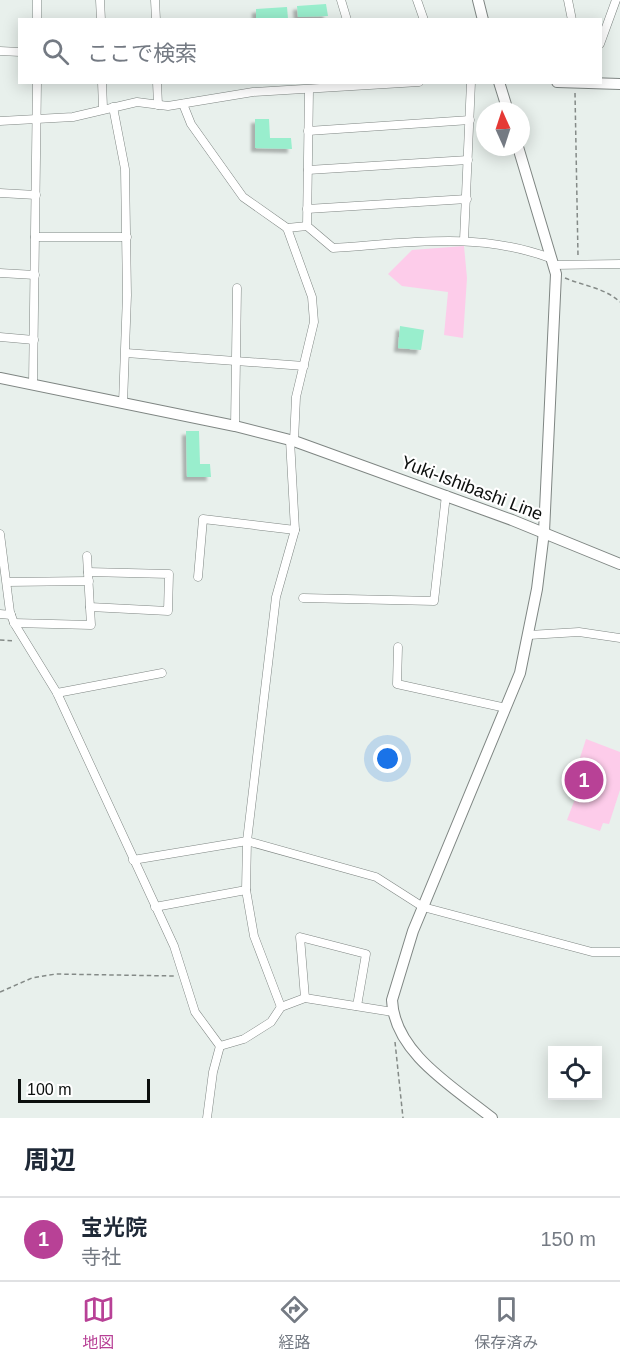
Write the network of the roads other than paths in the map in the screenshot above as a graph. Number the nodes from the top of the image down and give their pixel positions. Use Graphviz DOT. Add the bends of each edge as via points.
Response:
graph roads {
  1 [pos="37,0"];
  2 [pos="100,0"];
  3 [pos="155,0"];
  4 [pos="341,0"];
  5 [pos="417,0"];
  6 [pos="478,0"];
  7 [pos="568,0"];
  8 [pos="616,0"];
  9 [pos="37,18"];
  10 [pos="100,18"];
  11 [pos="156,18"];
  12 [pos="346,18"];
  13 [pos="423,18"];
  14 [pos="482,18"];
  15 [pos="572,18"];
  16 [pos="602,38"];
  17 [pos="0,51"];
  18 [pos="18,52"];
  19 [pos="37,84"];
  20 [pos="102,84"];
  21 [pos="157,84"];
  22 [pos="382,84"];
  23 [pos="471,84"];
  24 [pos="500,84"];
  25 [pos="602,84"];
  26 [pos="620,84"];
  27 [pos="363,85"];
  28 [pos="309,90"];
  29 [pos="505,102"];
  30 [pos="183,104"];
  31 [pos="158,105"];
  32 [pos="112,106"];
  33 [pos="103,108"];
  34 [pos="470,120"];
  35 [pos="0,121"];
  36 [pos="37,121"];
  37 [pos="308,130"];
  38 [pos="521,156"];
  39 [pos="468,160"];
  40 [pos="308,170"];
  41 [pos="0,193"];
  42 [pos="36,195"];
  43 [pos="466,199"];
  44 [pos="307,209"];
  45 [pos="307,226"];
  46 [pos="287,228"];
  47 [pos="35,237"];
  48 [pos="127,237"];
  49 [pos="464,240"];
  50 [pos="620,264"];
  51 [pos="553,266"];
  52 [pos="0,273"];
  53 [pos="35,275"];
  54 [pos="237,288"];
  55 [pos="0,337"];
  56 [pos="34,340"];
  57 [pos="126,353"];
  58 [pos="237,361"];
  59 [pos="304,366"];
  60 [pos="0,378"];
  61 [pos="33,384"];
  62 [pos="123,403"];
  63 [pos="235,426"];
  64 [pos="292,441"];
  65 [pos="446,495"];
  66 [pos="295,530"];
  67 [pos="544,532"];
  68 [pos="0,534"];
  69 [pos="87,556"];
  70 [pos="3,560"];
  71 [pos="620,564"];
  72 [pos="88,572"];
  73 [pos="198,577"];
  74 [pos="89,581"];
  75 [pos="7,582"];
  76 [pos="4,597"];
  77 [pos="303,598"];
  78 [pos="90,607"];
  79 [pos="0,614"];
  80 [pos="13,619"];
  81 [pos="530,635"];
  82 [pos="620,638"];
  83 [pos="398,647"];
  84 [pos="162,673"];
  85 [pos="57,693"];
  86 [pos="506,708"];
  87 [pos="247,842"];
  88 [pos="133,860"];
  89 [pos="246,890"];
  90 [pos="155,907"];
  91 [pos="423,907"];
  92 [pos="620,952"];
  93 [pos="305,998"];
  94 [pos="357,1006"];
  95 [pos="281,1007"];
  96 [pos="393,1012"];
  97 [pos="220,1046"];
  98 [pos="207,1118"];
  99 [pos="492,1118"];
  1 -- 9 [label="street"];
  2 -- 10 [label="street"];
  3 -- 11 [label="street"];
  4 -- 12 [label="street"];
  5 -- 13 [label="street"];
  6 -- 14 [label="main road"];
  7 -- 15 [label="street"];
  8 -- 16 [label="street"];
  17 -- 18 [label="street"];
  19 -- 36 [label="street"];
  20 -- 33 [label="street"];
  21 -- 31 [label="street"];
  22 -- 27 [label="street"];
  23 -- 34 [label="street"];
  24 -- 29 [label="main road"];
  25 -- 26 [label="main road"];
  27 -- 28 [label="street"];
  28 -- 30 [label="street" via="252,92"];
  28 -- 37 [label="street"];
  30 -- 31 [label="street"];
  30 -- 46 [label="street" via="191,124 243,196"];
  31 -- 32 [label="street" via="137,102"];
  32 -- 33 [label="street"];
  32 -- 48 [label="street" via="125,169"];
  33 -- 36 [label="street" via="73,117"];
  34 -- 37 [label="street"];
  34 -- 39 [label="street"];
  35 -- 36 [label="street"];
  36 -- 42 [label="street"];
  37 -- 40 [label="street"];
  38 -- 51 [label="main road"];
  39 -- 40 [label="street"];
  39 -- 43 [label="street"];
  40 -- 44 [label="street"];
  41 -- 42 [label="street"];
  42 -- 47 [label="street"];
  43 -- 44 [label="street"];
  43 -- 49 [label="street"];
  44 -- 45 [label="street"];
  45 -- 46 [label="street"];
  45 -- 49 [label="street" via="333,248"];
  46 -- 59 [label="street" via="314,305"];
  47 -- 48 [label="street"];
  47 -- 53 [label="street"];
  48 -- 57 [label="street"];
  49 -- 51 [label="street" via="518,246"];
  50 -- 51 [label="street"];
  51 -- 67 [label="main road"];
  52 -- 53 [label="street"];
  53 -- 56 [label="street"];
  54 -- 58 [label="street"];
  55 -- 56 [label="street"];
  56 -- 61 [label="street"];
  57 -- 58 [label="street"];
  57 -- 62 [label="street"];
  58 -- 59 [label="street"];
  58 -- 63 [label="street"];
  59 -- 64 [label="street" via="296,397"];
  60 -- 61 [label="main road, Yuki-Ishibashi Line"];
  61 -- 62 [label="main road, Yuki-Ishibashi Line"];
  62 -- 63 [label="main road, Yuki-Ishibashi Line"];
  63 -- 64 [label="main road, Yuki-Ishibashi Line"];
  64 -- 65 [label="main road, Yuki-Ishibashi Line"];
  64 -- 66 [label="street"];
  65 -- 67 [label="main road, Yuki-Ishibashi Line"];
  65 -- 77 [label="street" via="434,601"];
  66 -- 73 [label="street" via="203,519"];
  66 -- 87 [label="street" via="276,597"];
  67 -- 71 [label="main road"];
  67 -- 81 [label="main road, Yuki-Ishibashi Line"];
  68 -- 70 [label="street"];
  69 -- 72 [label="street"];
  70 -- 75 [label="street"];
  72 -- 74 [label="street"];
  72 -- 78 [label="street" via="169,574 168,610"];
  74 -- 75 [label="street"];
  74 -- 78 [label="street"];
  75 -- 76 [label="street"];
  76 -- 80 [label="street"];
  78 -- 80 [label="street" via="91,625"];
  79 -- 80 [label="street"];
  80 -- 85 [label="street"];
  81 -- 82 [label="street" via="579,632"];
  81 -- 86 [label="main road, Yuki-Ishibashi Line"];
  83 -- 86 [label="street" via="397,684"];
  84 -- 85 [label="street"];
  85 -- 88 [label="street"];
  86 -- 91 [label="main road, Yuki-Ishibashi Line"];
  87 -- 88 [label="street"];
  87 -- 89 [label="street"];
  87 -- 91 [label="street" via="376,877"];
  88 -- 90 [label="street"];
  89 -- 90 [label="street"];
  89 -- 95 [label="street" via="254,936"];
  90 -- 97 [label="street" via="186,976 195,1012"];
  91 -- 92 [label="street" via="592,952"];
  91 -- 96 [label="main road, Yuki-Ishibashi Line" via="400,970"];
  93 -- 94 [label="street"];
  93 -- 94 [label="street" via="300,937 366,954"];
  93 -- 95 [label="street"];
  94 -- 96 [label="street"];
  95 -- 97 [label="street" via="271,1022"];
  96 -- 99 [label="main road, Yuki-Ishibashi Line" via="417,1054"];
  97 -- 98 [label="street"];
}
